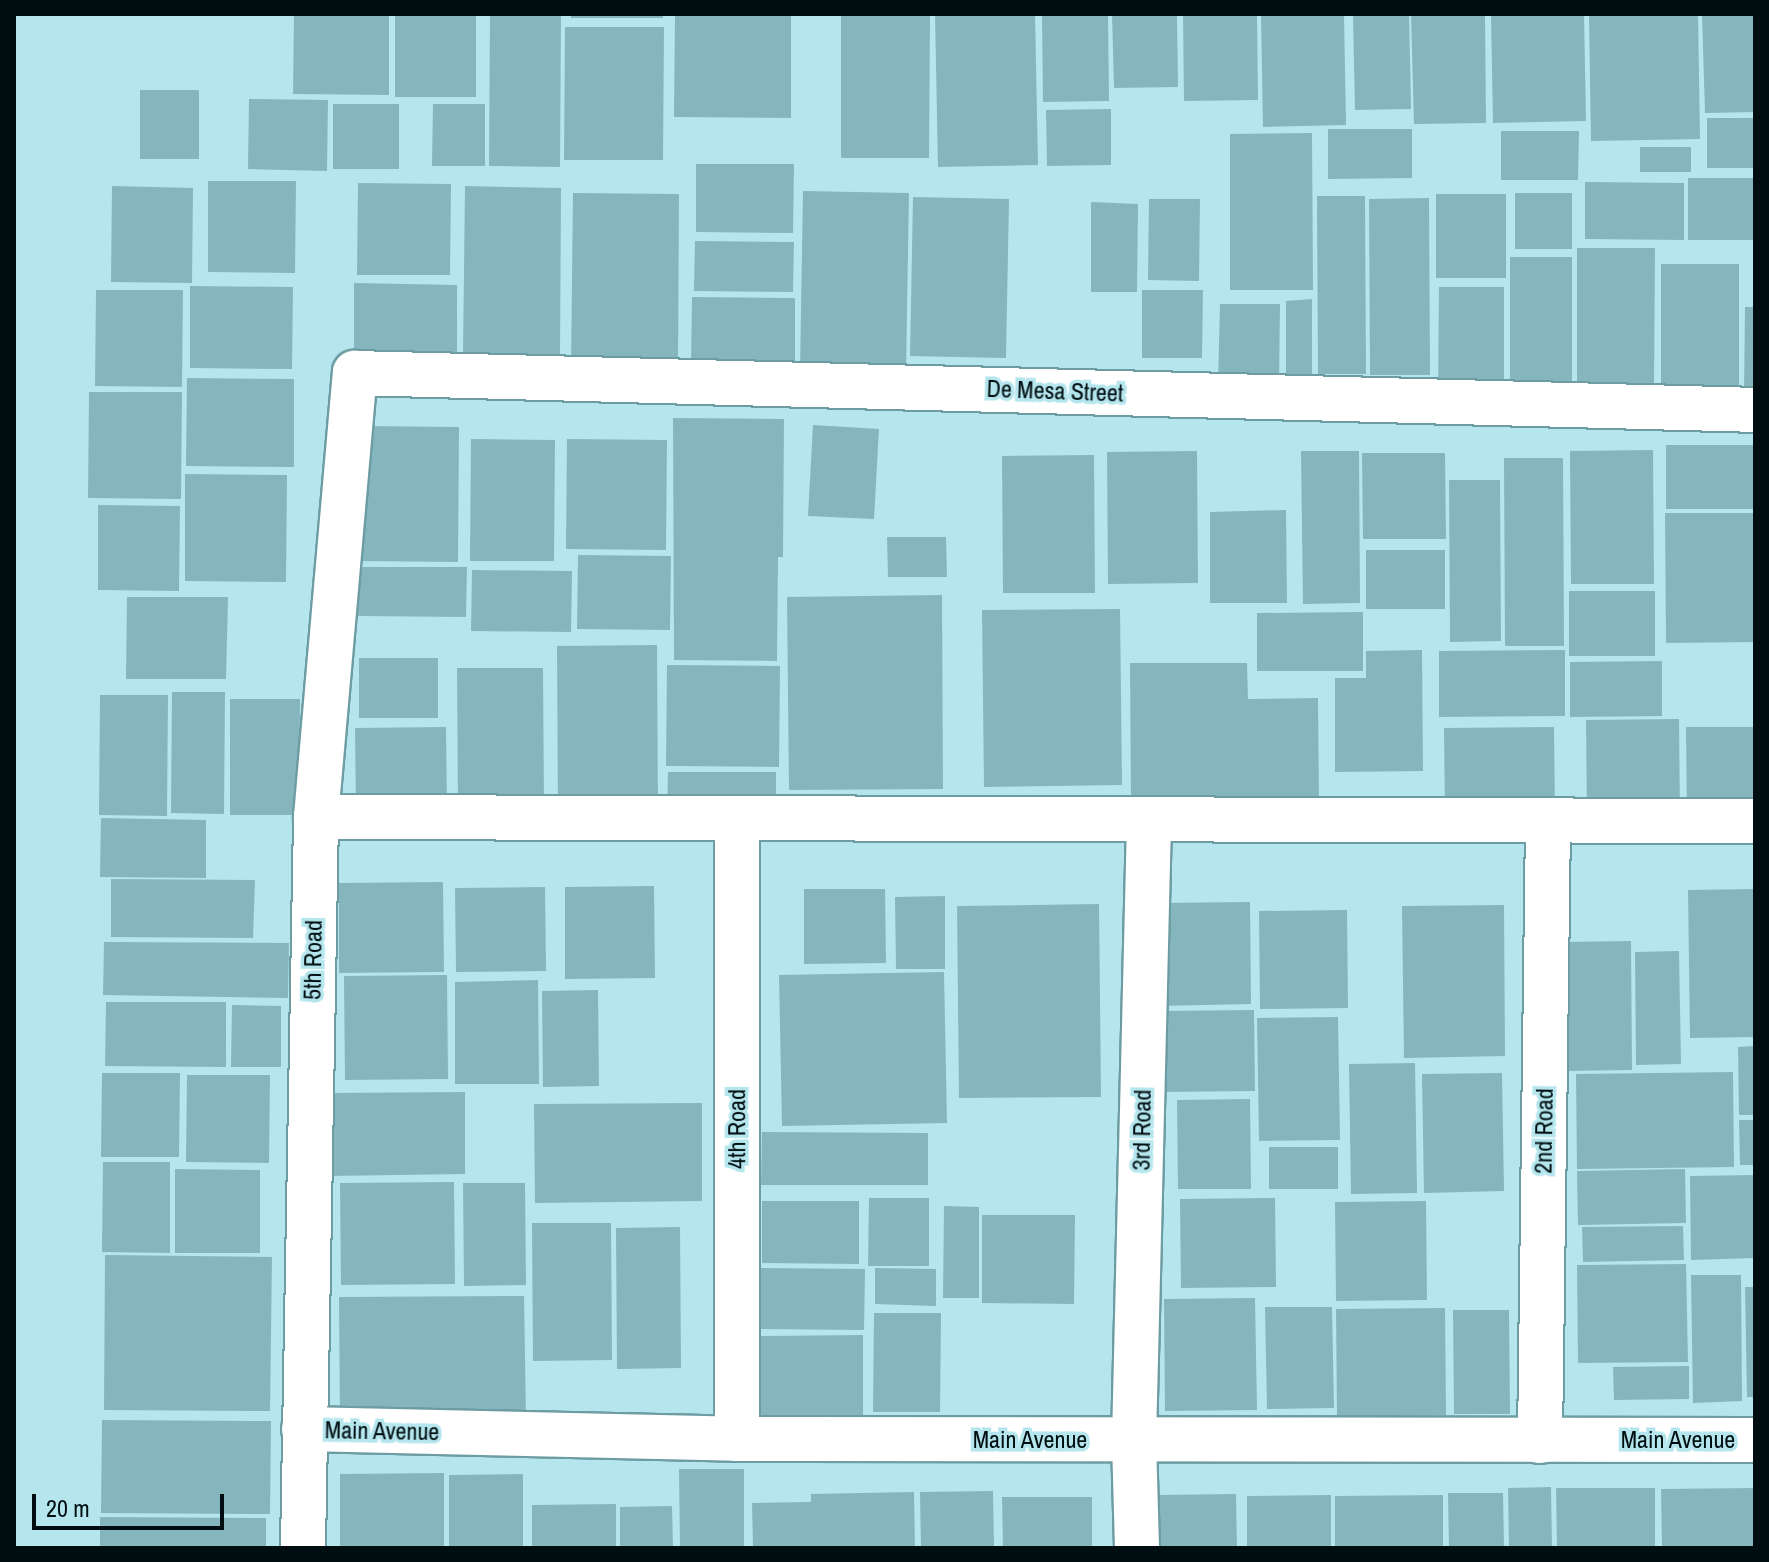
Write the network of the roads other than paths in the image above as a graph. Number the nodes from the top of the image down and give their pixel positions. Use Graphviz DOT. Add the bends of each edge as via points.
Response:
graph roads {
  1 [pos="355,373"];
  2 [pos="1755,410"];
  3 [pos="316,817"];
  4 [pos="737,818"];
  5 [pos="1149,820"];
  6 [pos="1548,821"];
  7 [pos="1755,821"];
  8 [pos="304,1429"];
  9 [pos="737,1439"];
  10 [pos="1134,1440"];
  11 [pos="1755,1440"];
  12 [pos="1540,1441"];
  13 [pos="303,1548"];
  14 [pos="1137,1548"];
  1 -- 2 [label="street, De Mesa Street"];
  1 -- 3 [label="street, 5th Road"];
  3 -- 4 [label="street"];
  3 -- 8 [label="street, 5th Road"];
  4 -- 5 [label="street"];
  4 -- 9 [label="street, 4th Road"];
  5 -- 6 [label="street"];
  5 -- 10 [label="street, 3rd Road"];
  6 -- 7 [label="street"];
  6 -- 12 [label="street, 2nd Road"];
  8 -- 9 [label="street, Main Avenue"];
  8 -- 13 [label="street, 5th Road"];
  9 -- 10 [label="street, Main Avenue"];
  10 -- 12 [label="street, Main Avenue"];
  10 -- 14 [label="street, 3rd Road"];
  11 -- 12 [label="street, Main Avenue"];
}
